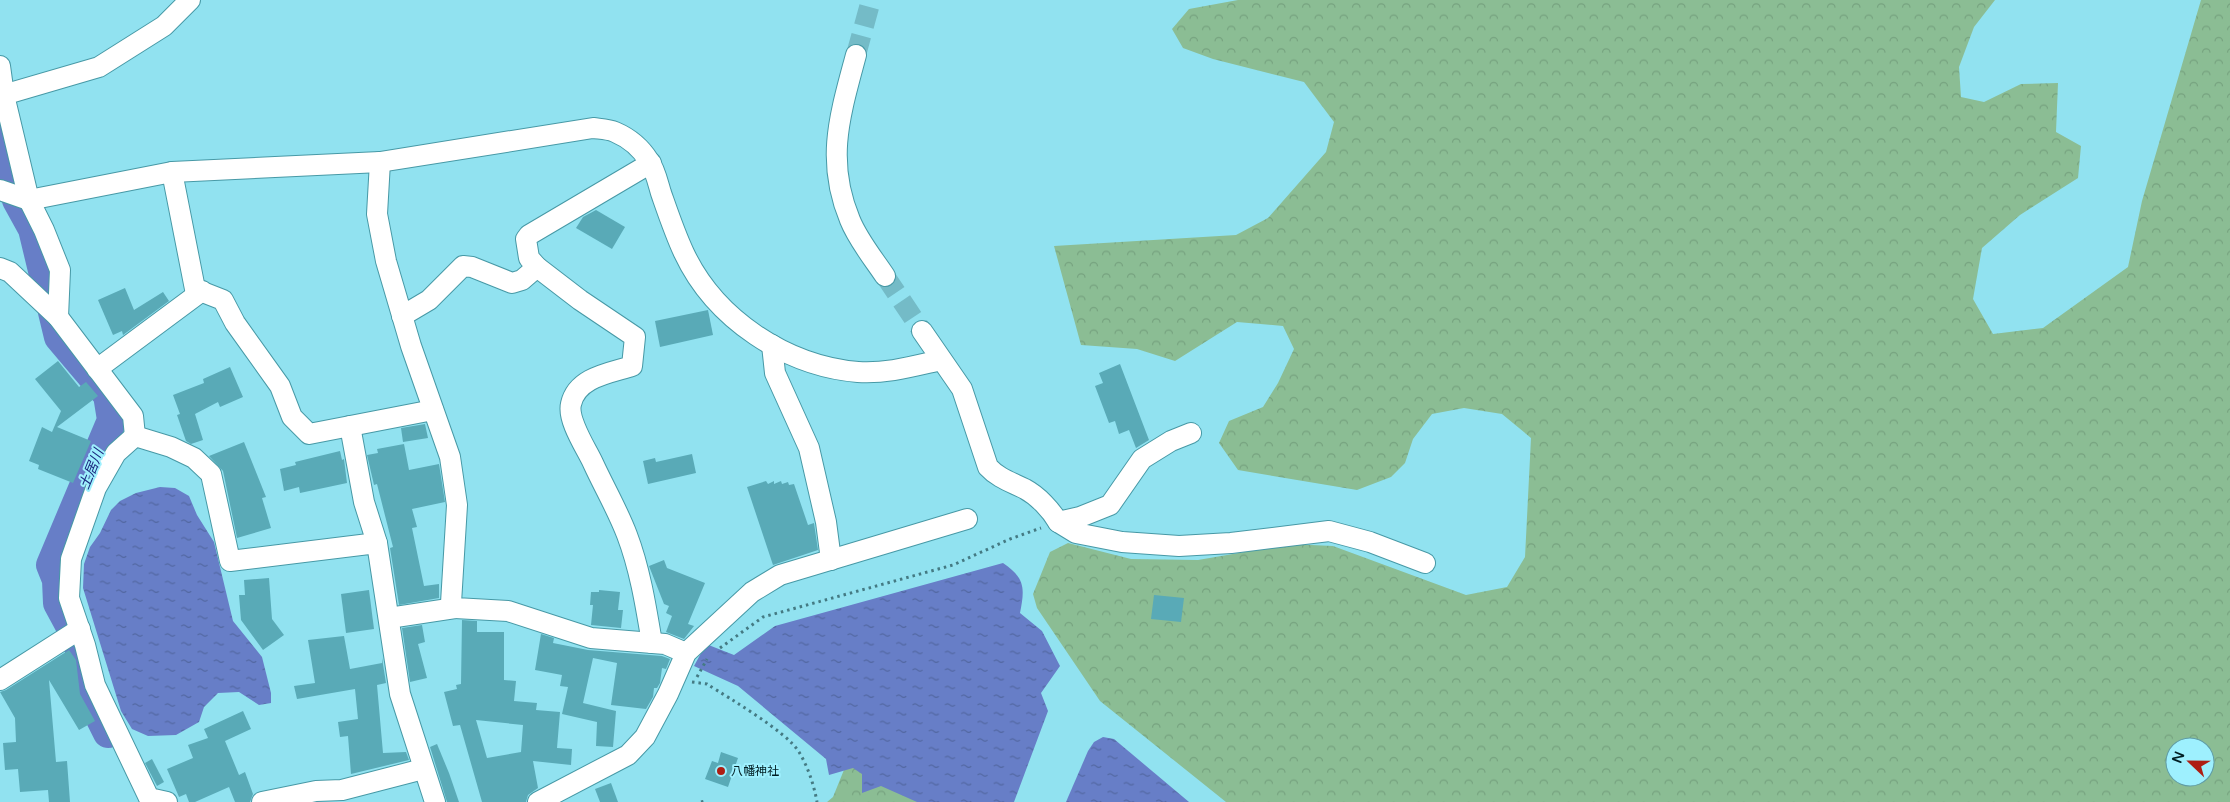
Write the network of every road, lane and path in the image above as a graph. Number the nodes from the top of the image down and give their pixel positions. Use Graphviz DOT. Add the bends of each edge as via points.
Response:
graph roads {
  1 [pos="190,0"];
  2 [pos="856,55"];
  3 [pos="0,66"];
  4 [pos="2,96"];
  5 [pos="380,162"];
  6 [pos="651,163"];
  7 [pos="172,172"];
  8 [pos="0,190"];
  9 [pos="29,200"];
  10 [pos="538,267"];
  11 [pos="0,268"];
  12 [pos="885,276"];
  13 [pos="202,292"];
  14 [pos="402,316"];
  15 [pos="58,317"];
  16 [pos="922,331"];
  17 [pos="772,345"];
  18 [pos="941,360"];
  19 [pos="98,369"];
  20 [pos="433,410"];
  21 [pos="350,426"];
  22 [pos="1191,433"];
  23 [pos="134,436"];
  24 [pos="967,519"];
  25 [pos="1058,522"];
  26 [pos="377,543"];
  27 [pos="831,560"];
  28 [pos="1425,563"];
  29 [pos="454,608"];
  30 [pos="389,618"];
  31 [pos="79,629"];
  32 [pos="652,643"];
  33 [pos="717,651"];
  34 [pos="686,653"];
  35 [pos="709,656"];
  36 [pos="0,680"];
  37 [pos="684,680"];
  38 [pos="423,769"];
  39 [pos="155,801"];
  40 [pos="262,802"];
  41 [pos="435,802"];
  42 [pos="538,802"];
  43 [pos="818,802"];
  1 -- 4 [label="street" via="164,26 99,67"];
  2 -- 12 [label="street" via="836,139 836,166 850,221"];
  3 -- 4 [label="street"];
  4 -- 9 [label="street"];
  5 -- 6 [label="street" via="592,128 614,131 636,145"];
  5 -- 7 [label="street"];
  5 -- 14 [label="street" via="377,214 386,262"];
  6 -- 10 [label="street" via="529,235 526,240 529,258"];
  6 -- 17 [label="street" via="672,224 699,280 720,305"];
  7 -- 9 [label="street"];
  7 -- 13 [label="street" via="196,289"];
  8 -- 9 [label="street"];
  9 -- 15 [label="street" via="60,270"];
  10 -- 14 [label="street" via="522,280 512,283 463,266 429,300"];
  10 -- 32 [label="street" via="635,337 632,366 580,386 570,404 571,421 628,536"];
  11 -- 15 [label="street" via="10,272"];
  13 -- 19 [label="street"];
  13 -- 21 [label="street" via="223,300 235,323 280,386 292,417 309,434"];
  14 -- 20 [label="street"];
  15 -- 19 [label="street"];
  16 -- 18 [label="street"];
  17 -- 18 [label="street" via="830,368 860,372 891,371"];
  17 -- 27 [label="street" via="775,373 809,448"];
  18 -- 25 [label="street" via="962,390 988,467 996,476 1027,490 1052,512"];
  19 -- 23 [label="street" via="133,416"];
  20 -- 21 [label="street"];
  20 -- 29 [label="street" via="450,457 457,505 451,603"];
  21 -- 26 [label="street" via="364,502"];
  22 -- 25 [label="street" via="1142,459 1110,505"];
  23 -- 26 [label="street" via="194,458 211,474 230,561"];
  23 -- 31 [label="street" via="116,453 96,488 72,560 69,598"];
  24 -- 27 [label="street"];
  25 -- 28 [label="street" via="1076,533 1122,542 1179,546 1231,543 1329,530"];
  25 -- 33 [label="path" via="953,565 763,617"];
  26 -- 30 [label="street"];
  27 -- 34 [label="street" via="780,575 752,592"];
  29 -- 30 [label="street"];
  29 -- 32 [label="street" via="508,611 591,638"];
  30 -- 38 [label="street" via="400,694"];
  31 -- 36 [label="street"];
  31 -- 39 [label="street" via="95,685 149,798"];
  32 -- 34 [label="street" via="665,644"];
  34 -- 37 [label="street"];
  35 -- 37 [label="path"];
  37 -- 42 [label="street" via="645,737 628,755"];
  37 -- 43 [label="path" via="707,684 784,736 798,751 814,782"];
  38 -- 40 [label="street" via="342,790 316,791"];
  38 -- 41 [label="street"];
}
